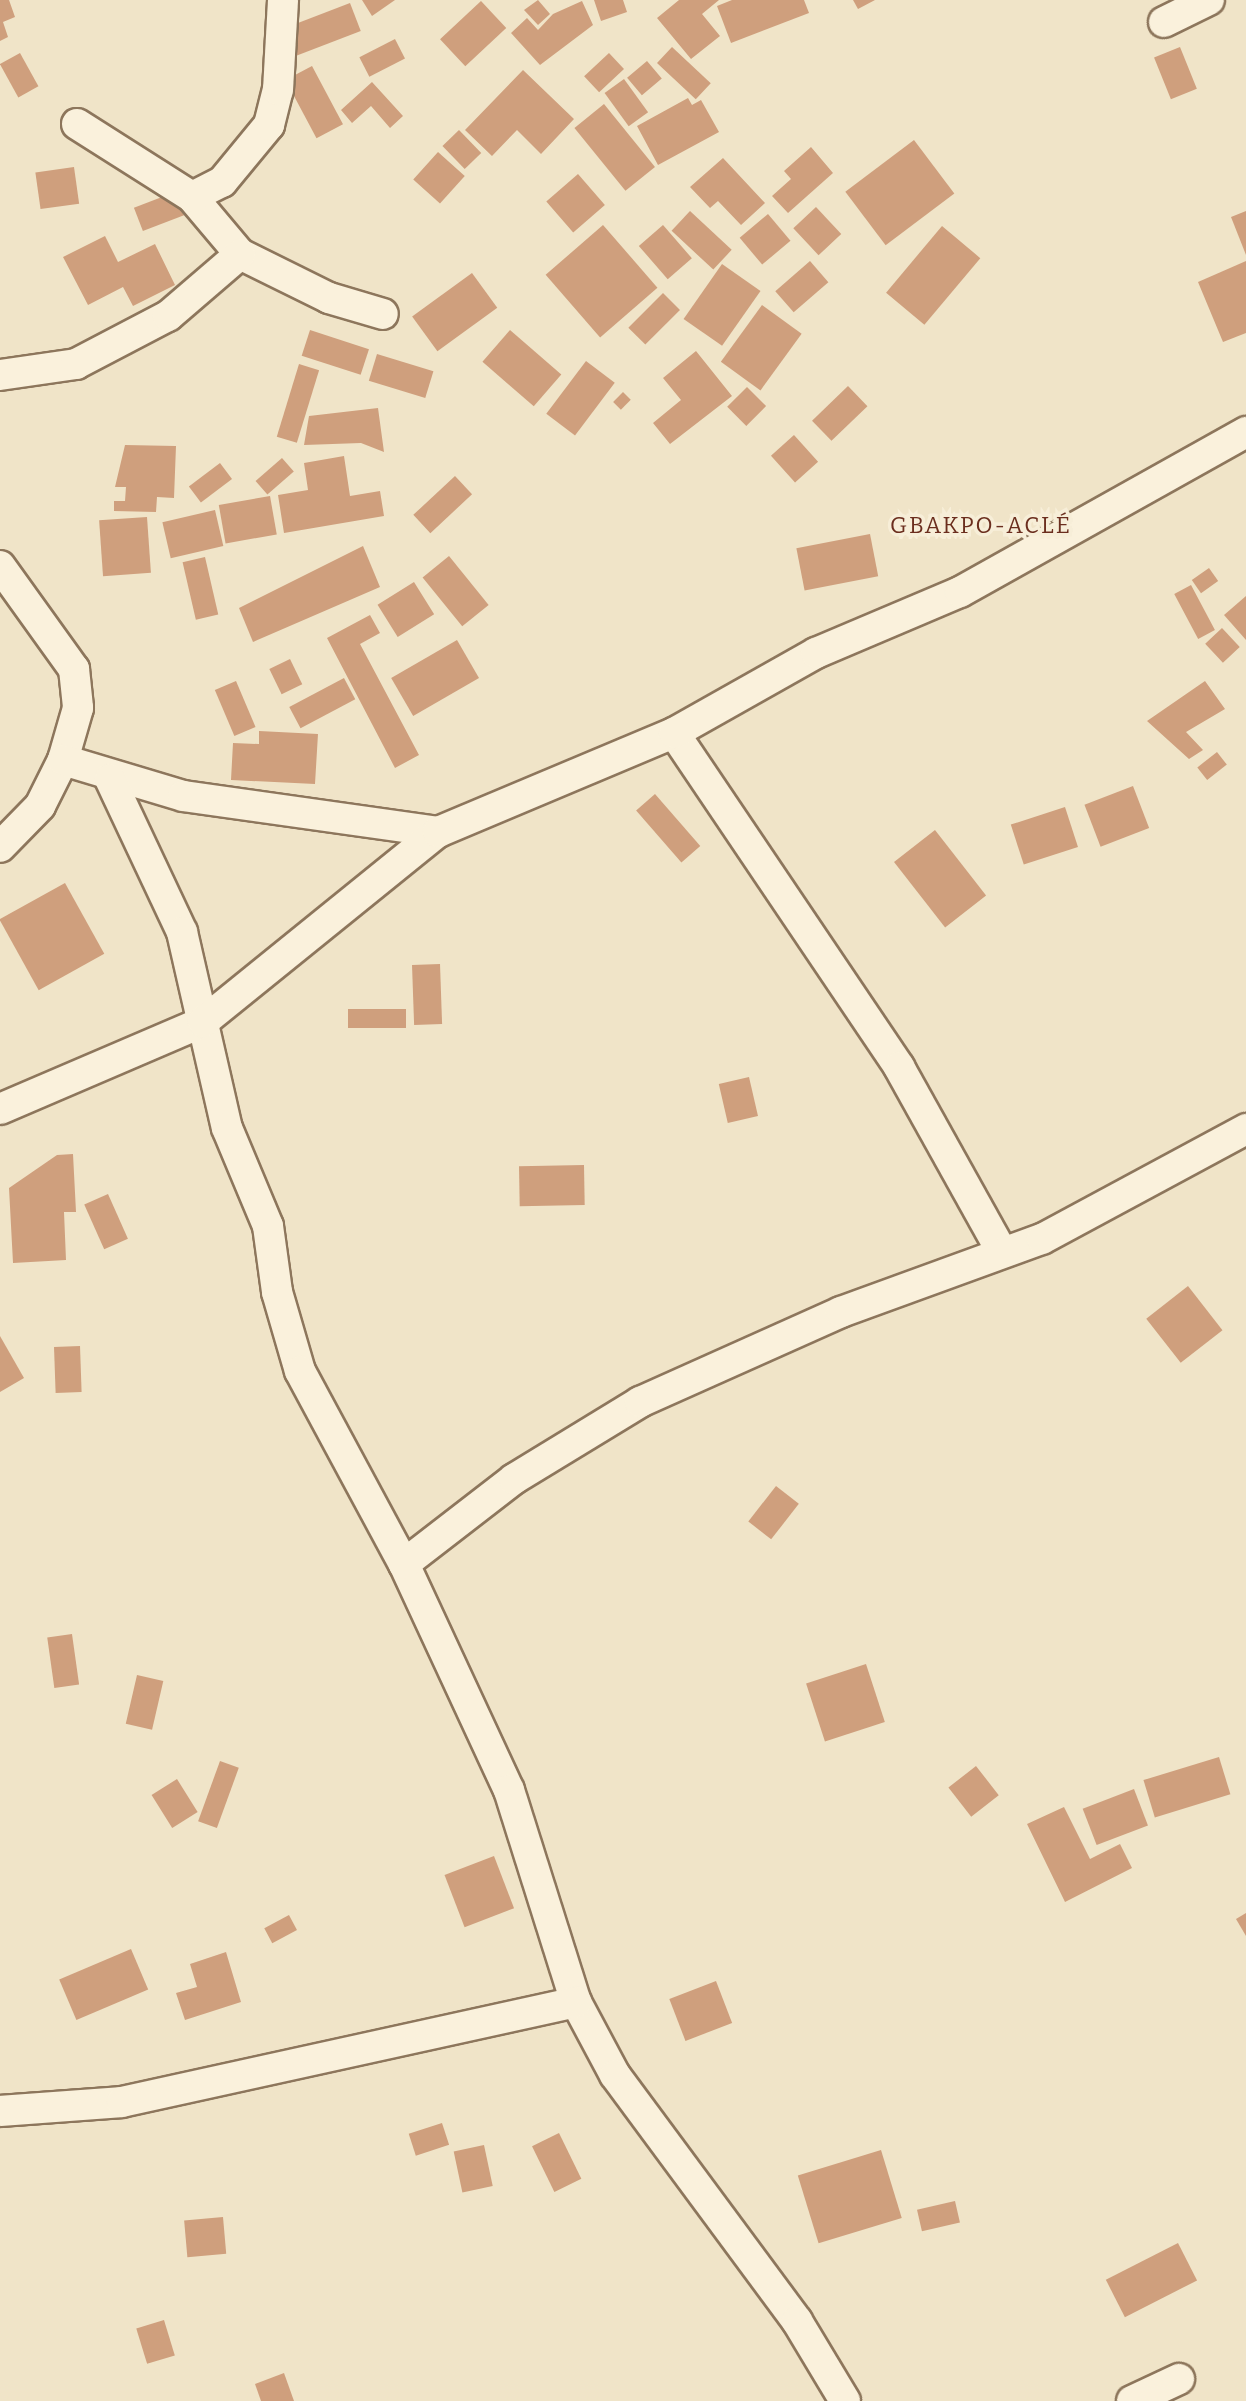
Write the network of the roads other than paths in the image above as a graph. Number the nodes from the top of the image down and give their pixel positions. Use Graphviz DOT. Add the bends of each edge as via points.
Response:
graph roads {
  1 [pos="283,0"];
  2 [pos="1209,0"];
  3 [pos="1164,22"];
  4 [pos="77,124"];
  5 [pos="192,197"];
  6 [pos="240,254"];
  7 [pos="383,314"];
  8 [pos="0,375"];
  9 [pos="1243,436"];
  10 [pos="0,566"];
  11 [pos="674,733"];
  12 [pos="63,760"];
  13 [pos="110,779"];
  14 [pos="438,832"];
  15 [pos="0,847"];
  16 [pos="203,1021"];
  17 [pos="0,1109"];
  18 [pos="1246,1129"];
  19 [pos="1001,1250"];
  20 [pos="404,1564"];
  21 [pos="576,2002"];
  22 [pos="0,2110"];
  23 [pos="1180,2379"];
  24 [pos="845,2401"];
  25 [pos="1132,2401"];
  1 -- 5 [label="street" via="278,90 269,125 222,183"];
  2 -- 3 [label="street"];
  4 -- 5 [label="street"];
  5 -- 6 [label="street"];
  6 -- 7 [label="street" via="330,298"];
  6 -- 8 [label="street" via="168,316 76,365"];
  9 -- 11 [label="street" via="960,592 816,653"];
  10 -- 12 [label="street" via="74,669 78,708"];
  11 -- 14 [label="street"];
  11 -- 19 [label="street" via="899,1067"];
  12 -- 13 [label="street"];
  12 -- 15 [label="street" via="40,806"];
  13 -- 14 [label="street" via="183,796"];
  13 -- 16 [label="street" via="182,932"];
  14 -- 16 [label="street"];
  16 -- 17 [label="street"];
  16 -- 20 [label="street" via="227,1128 268,1226 277,1292 300,1371"];
  18 -- 19 [label="street" via="1108,1208"];
  19 -- 20 [label="street" via="841,1312 640,1402 514,1479"];
  20 -- 21 [label="street" via="509,1790"];
  21 -- 22 [label="street" via="122,2102"];
  21 -- 24 [label="street" via="615,2075 797,2321"];
  23 -- 25 [label="street"];
}
